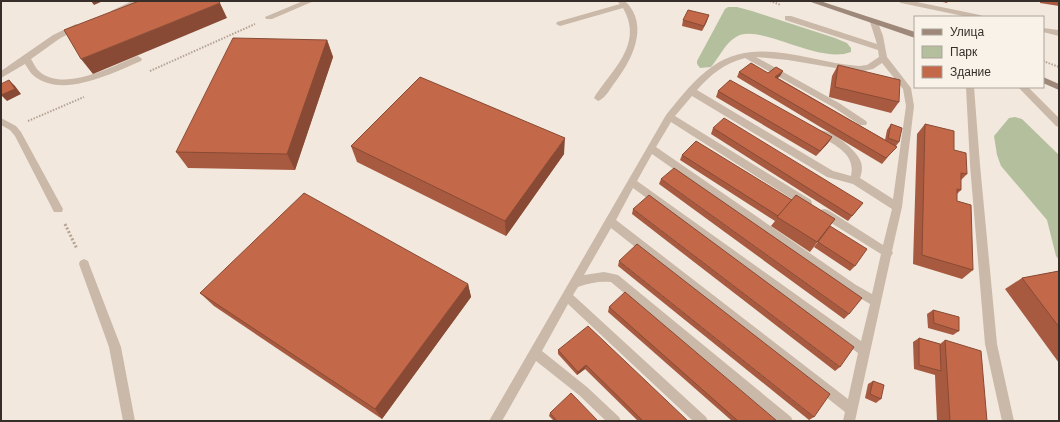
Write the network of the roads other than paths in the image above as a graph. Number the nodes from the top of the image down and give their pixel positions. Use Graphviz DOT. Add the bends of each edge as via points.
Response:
graph roads {
  1 [pos="138,1"];
  2 [pos="310,1"];
  3 [pos="812,1"];
  4 [pos="901,1"];
  5 [pos="623,3"];
  6 [pos="105,15"];
  7 [pos="975,16"];
  8 [pos="269,17"];
  9 [pos="788,18"];
  10 [pos="874,22"];
  11 [pos="85,23"];
  12 [pos="560,24"];
  13 [pos="1044,30"];
  14 [pos="1059,33"];
  15 [pos="914,35"];
  16 [pos="883,54"];
  17 [pos="748,56"];
  18 [pos="26,59"];
  19 [pos="138,59"];
  20 [pos="1,75"];
  21 [pos="1044,80"];
  22 [pos="1059,87"];
  23 [pos="970,88"];
  24 [pos="1023,88"];
  25 [pos="692,91"];
  26 [pos="598,98"];
  27 [pos="669,117"];
  28 [pos="1,121"];
  29 [pos="863,123"];
  30 [pos="1059,124"];
  31 [pos="814,129"];
  32 [pos="652,149"];
  33 [pos="855,180"];
  34 [pos="632,182"];
  35 [pos="897,207"];
  36 [pos="58,209"];
  37 [pos="610,221"];
  38 [pos="888,253"];
  39 [pos="84,264"];
  40 [pos="575,283"];
  41 [pos="567,296"];
  42 [pos="876,302"];
  43 [pos="865,351"];
  44 [pos="534,352"];
  45 [pos="851,409"];
  46 [pos="496,420"];
  47 [pos="129,421"];
  48 [pos="615,421"];
  49 [pos="702,421"];
  50 [pos="787,421"];
  51 [pos="849,421"];
  52 [pos="1008,421"];
  1 -- 6 [label="street"];
  2 -- 8 [label="street"];
  3 -- 10 [label="main road"];
  4 -- 7 [label="street"];
  5 -- 12 [label="street"];
  5 -- 26 [label="street" via="634,24 632,44 624,65"];
  9 -- 16 [label="street"];
  10 -- 15 [label="main road"];
  10 -- 16 [label="street"];
  11 -- 18 [label="street" via="58,34"];
  13 -- 14 [label="street"];
  16 -- 17 [label="street" via="868,68 768,55"];
  16 -- 35 [label="street" via="909,93 908,130"];
  17 -- 25 [label="street" via="734,58 714,69"];
  17 -- 29 [label="street"];
  18 -- 19 [label="street" via="37,74 48,80 64,83 81,80"];
  18 -- 20 [label="street"];
  21 -- 22 [label="main road"];
  23 -- 52 [label="street" via="991,344"];
  24 -- 30 [label="street"];
  25 -- 27 [label="street"];
  25 -- 33 [label="street" via="830,174 846,180"];
  27 -- 32 [label="street"];
  27 -- 38 [label="street"];
  28 -- 36 [label="street" via="18,134"];
  31 -- 33 [label="street" via="853,154 857,164"];
  32 -- 34 [label="street"];
  32 -- 42 [label="street"];
  33 -- 35 [label="street"];
  34 -- 37 [label="street"];
  34 -- 43 [label="street"];
  35 -- 38 [label="street"];
  37 -- 40 [label="street"];
  37 -- 45 [label="street"];
  38 -- 42 [label="street"];
  39 -- 47 [label="street" via="115,347"];
  40 -- 41 [label="street"];
  40 -- 50 [label="street" via="603,276 614,278"];
  41 -- 44 [label="street"];
  41 -- 49 [label="street"];
  42 -- 43 [label="street"];
  43 -- 45 [label="street"];
  44 -- 46 [label="street"];
  44 -- 48 [label="street" via="583,391"];
  45 -- 51 [label="street"];
}
